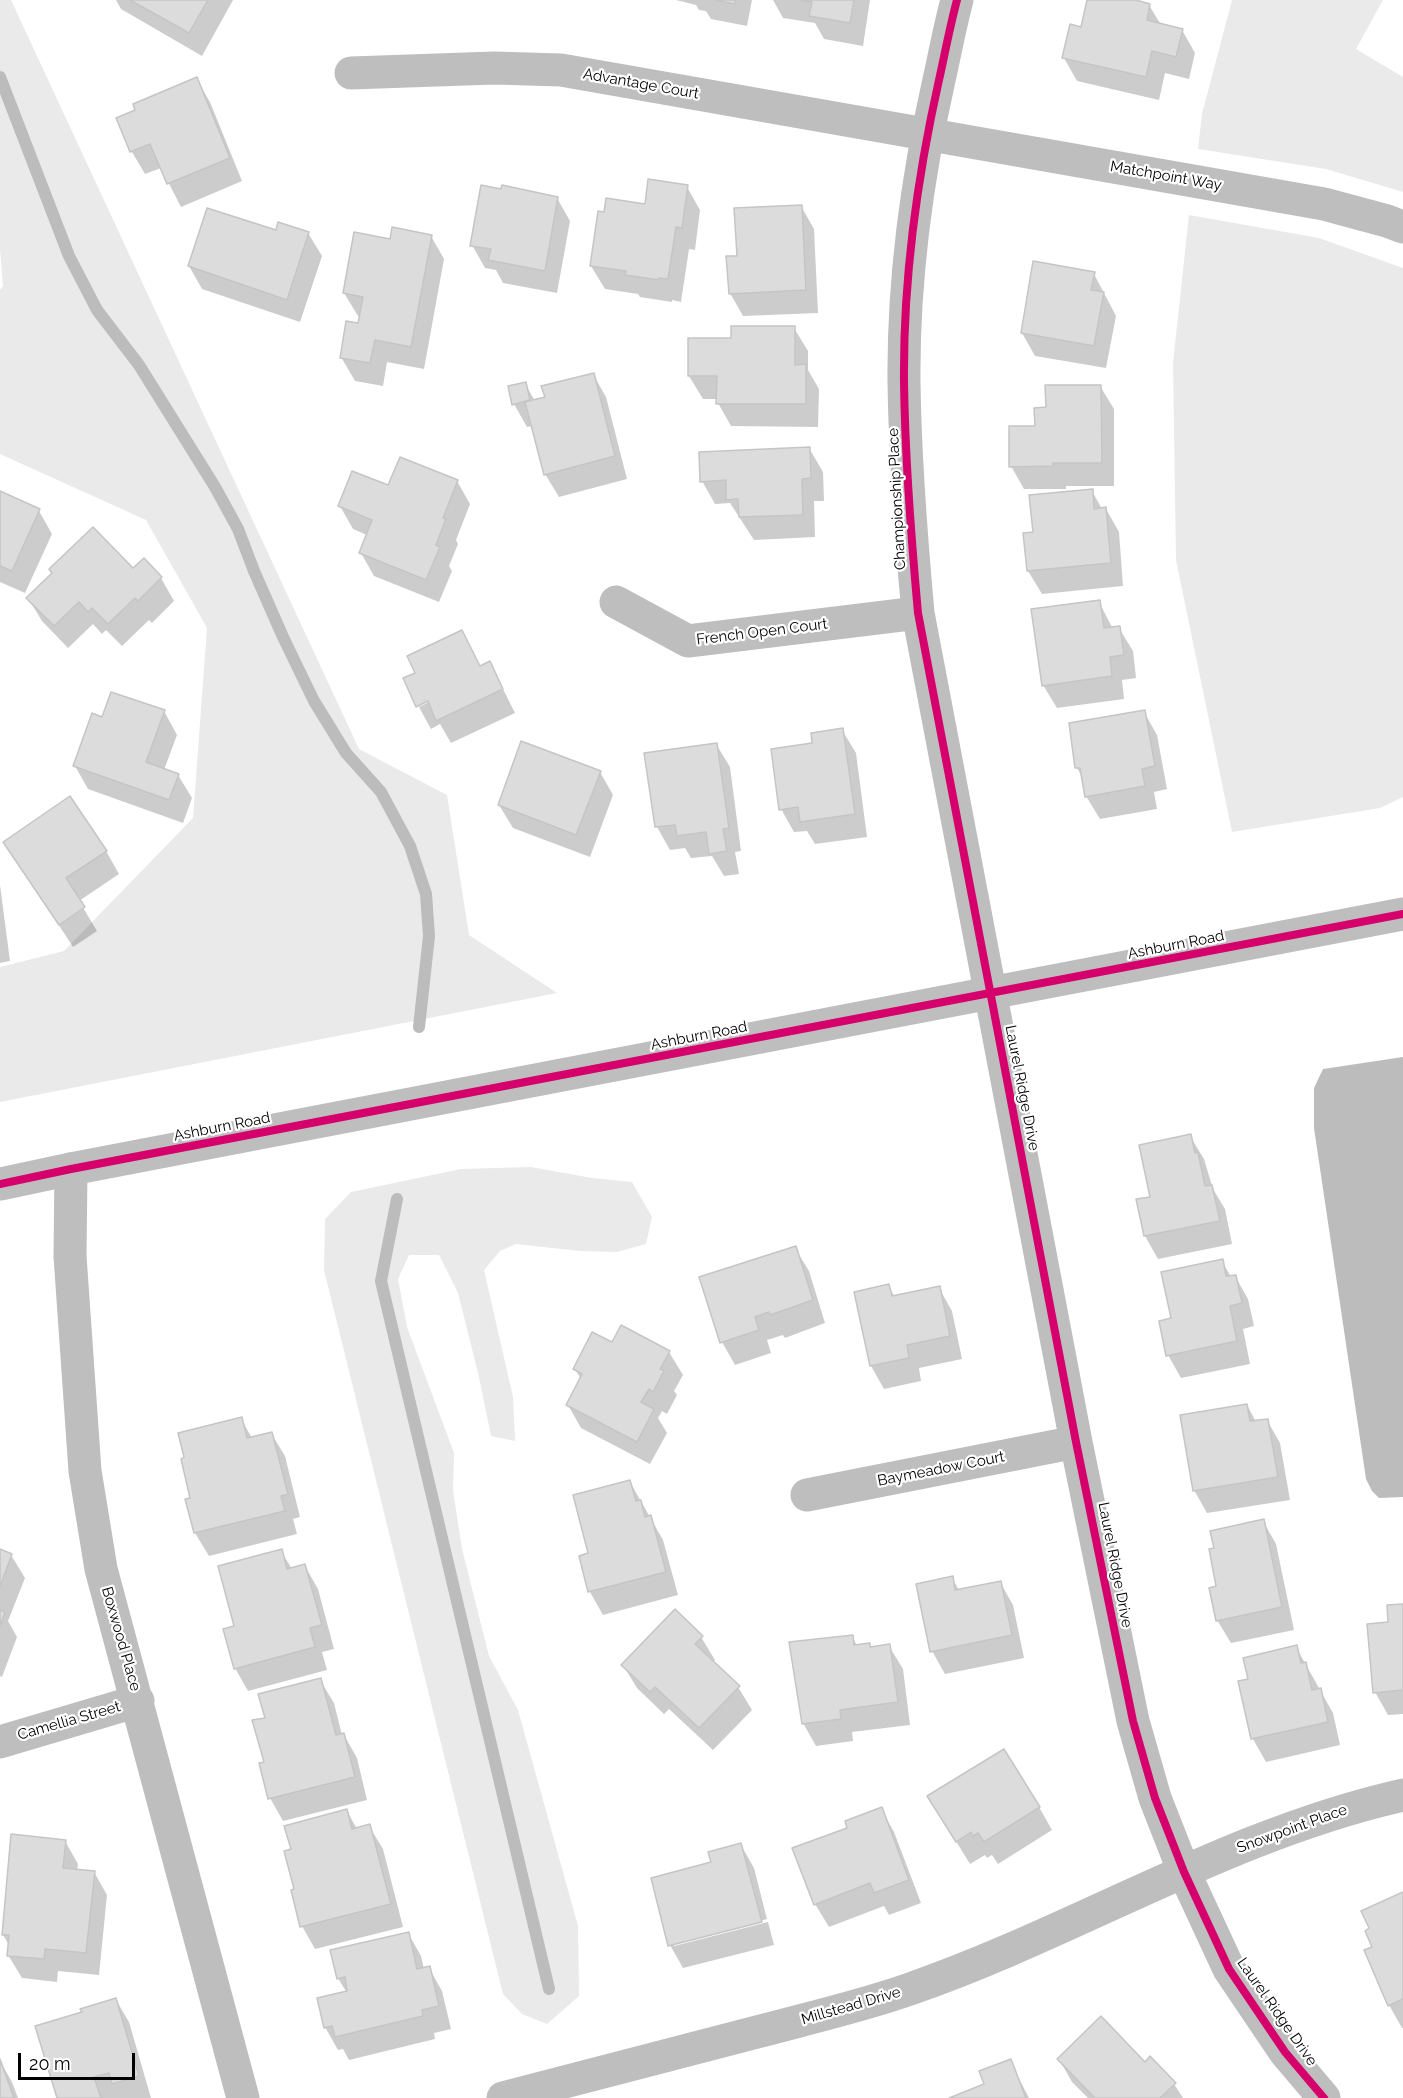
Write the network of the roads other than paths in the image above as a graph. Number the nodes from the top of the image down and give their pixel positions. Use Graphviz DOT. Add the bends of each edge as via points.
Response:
graph roads {
  1 [pos="957,0"];
  2 [pos="351,73"];
  3 [pos="927,134"];
  4 [pos="1403,226"];
  5 [pos="616,602"];
  6 [pos="918,613"];
  7 [pos="1403,914"];
  8 [pos="990,994"];
  9 [pos="71,1169"];
  10 [pos="0,1184"];
  11 [pos="1076,1442"];
  12 [pos="807,1495"];
  13 [pos="138,1701"];
  14 [pos="0,1742"];
  15 [pos="1403,1795"];
  16 [pos="1184,1872"];
  17 [pos="243,2098"];
  18 [pos="503,2098"];
  19 [pos="1324,2098"];
  1 -- 3 [label="street, Championship Place"];
  2 -- 3 [label="street, Advantage Court" via="561,70"];
  3 -- 4 [label="street, Matchpoint Way" via="1324,204"];
  3 -- 6 [label="street, Championship Place" via="908,279 904,380"];
  5 -- 6 [label="street, French Open Court" via="688,641"];
  6 -- 8 [label="street, Championship Place"];
  7 -- 8 [label="street, Ashburn Road"];
  8 -- 9 [label="street, Ashburn Road"];
  8 -- 11 [label="street, Laurel Ridge Drive"];
  9 -- 10 [label="street, Ashburn Road"];
  9 -- 13 [label="street, Boxwood Place" via="70,1256 85,1471 102,1569"];
  11 -- 12 [label="street, Baymeadow Court"];
  11 -- 16 [label="street, Laurel Ridge Drive" via="1133,1721 1155,1798"];
  13 -- 14 [label="street, Camellia Street"];
  13 -- 17 [label="street, Boxwood Place"];
  15 -- 16 [label="street, Snowpoint Place" via="1305,1822"];
  16 -- 18 [label="street, Millstead Drive" via="909,1990"];
  16 -- 19 [label="street, Laurel Ridge Drive" via="1229,1969 1285,2052"];
}
